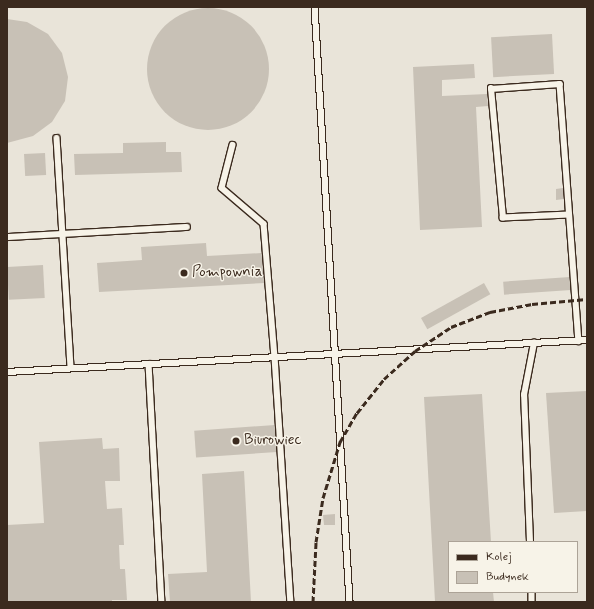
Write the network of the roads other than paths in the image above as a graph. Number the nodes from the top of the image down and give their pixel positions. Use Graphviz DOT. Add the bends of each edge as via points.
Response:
graph roads {
  1 [pos="315,7"];
  2 [pos="57,138"];
  3 [pos="233,145"];
  4 [pos="569,214"];
  5 [pos="187,227"];
  6 [pos="63,234"];
  7 [pos="7,237"];
  8 [pos="587,340"];
  9 [pos="579,341"];
  10 [pos="534,343"];
  11 [pos="335,354"];
  12 [pos="276,357"];
  13 [pos="149,364"];
  14 [pos="71,368"];
  15 [pos="7,372"];
  16 [pos="530,541"];
  17 [pos="162,602"];
  18 [pos="291,602"];
  19 [pos="350,602"];
  1 -- 11 [label="lane"];
  2 -- 6 [label="lane"];
  3 -- 12 [label="lane" via="222,188 264,224"];
  4 -- 4 [label="lane" via="560,84 492,89 503,218"];
  4 -- 9 [label="lane"];
  5 -- 6 [label="lane"];
  6 -- 7 [label="lane"];
  6 -- 14 [label="lane"];
  8 -- 9 [label="lane"];
  9 -- 10 [label="lane"];
  10 -- 11 [label="lane"];
  10 -- 16 [label="lane" via="524,395"];
  11 -- 12 [label="lane"];
  11 -- 19 [label="lane"];
  12 -- 13 [label="lane"];
  12 -- 18 [label="lane"];
  13 -- 14 [label="lane"];
  13 -- 17 [label="lane"];
  14 -- 15 [label="lane"];
}
